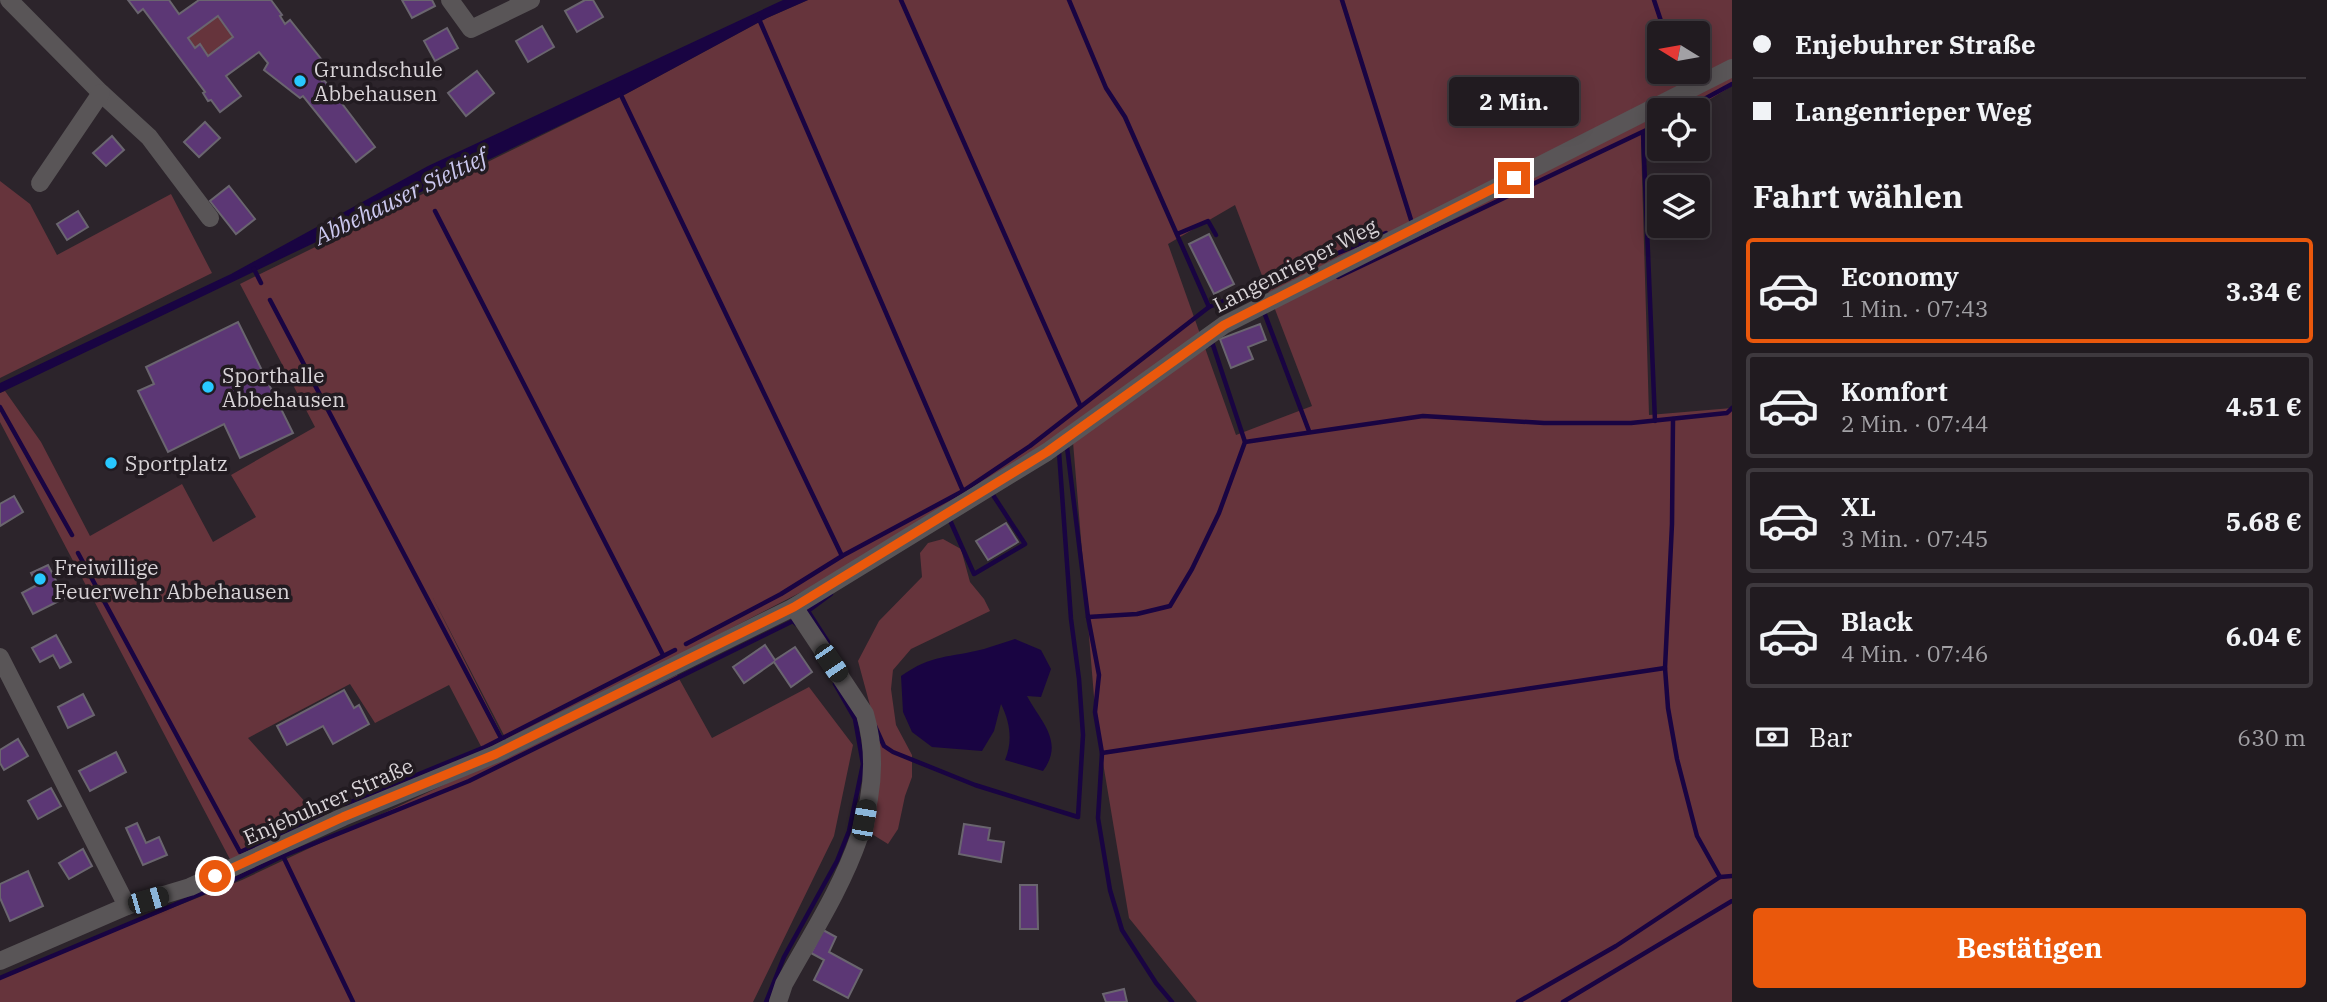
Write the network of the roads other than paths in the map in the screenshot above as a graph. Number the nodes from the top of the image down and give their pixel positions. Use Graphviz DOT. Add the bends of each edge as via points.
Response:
graph roads {
  1 [pos="9,0"];
  2 [pos="450,0"];
  3 [pos="531,0"];
  4 [pos="1732,68"];
  5 [pos="101,93"];
  6 [pos="40,184"];
  7 [pos="210,218"];
  8 [pos="794,607"];
  9 [pos="0,657"];
  10 [pos="127,906"];
  11 [pos="0,961"];
  12 [pos="778,1002"];
  1 -- 5 [label="street"];
  2 -- 3 [label="street" via="471,29"];
  4 -- 8 [label="street, Langenrieper Weg" via="1224,325 1047,452"];
  5 -- 6 [label="street"];
  5 -- 7 [label="street" via="149,137"];
  8 -- 10 [label="street, Enjebuhrer Straße" via="496,754 190,887"];
  8 -- 12 [label="street" via="864,714 873,758 855,854"];
  9 -- 10 [label="street"];
  10 -- 11 [label="street, Enjebuhrer Straße"];
}
